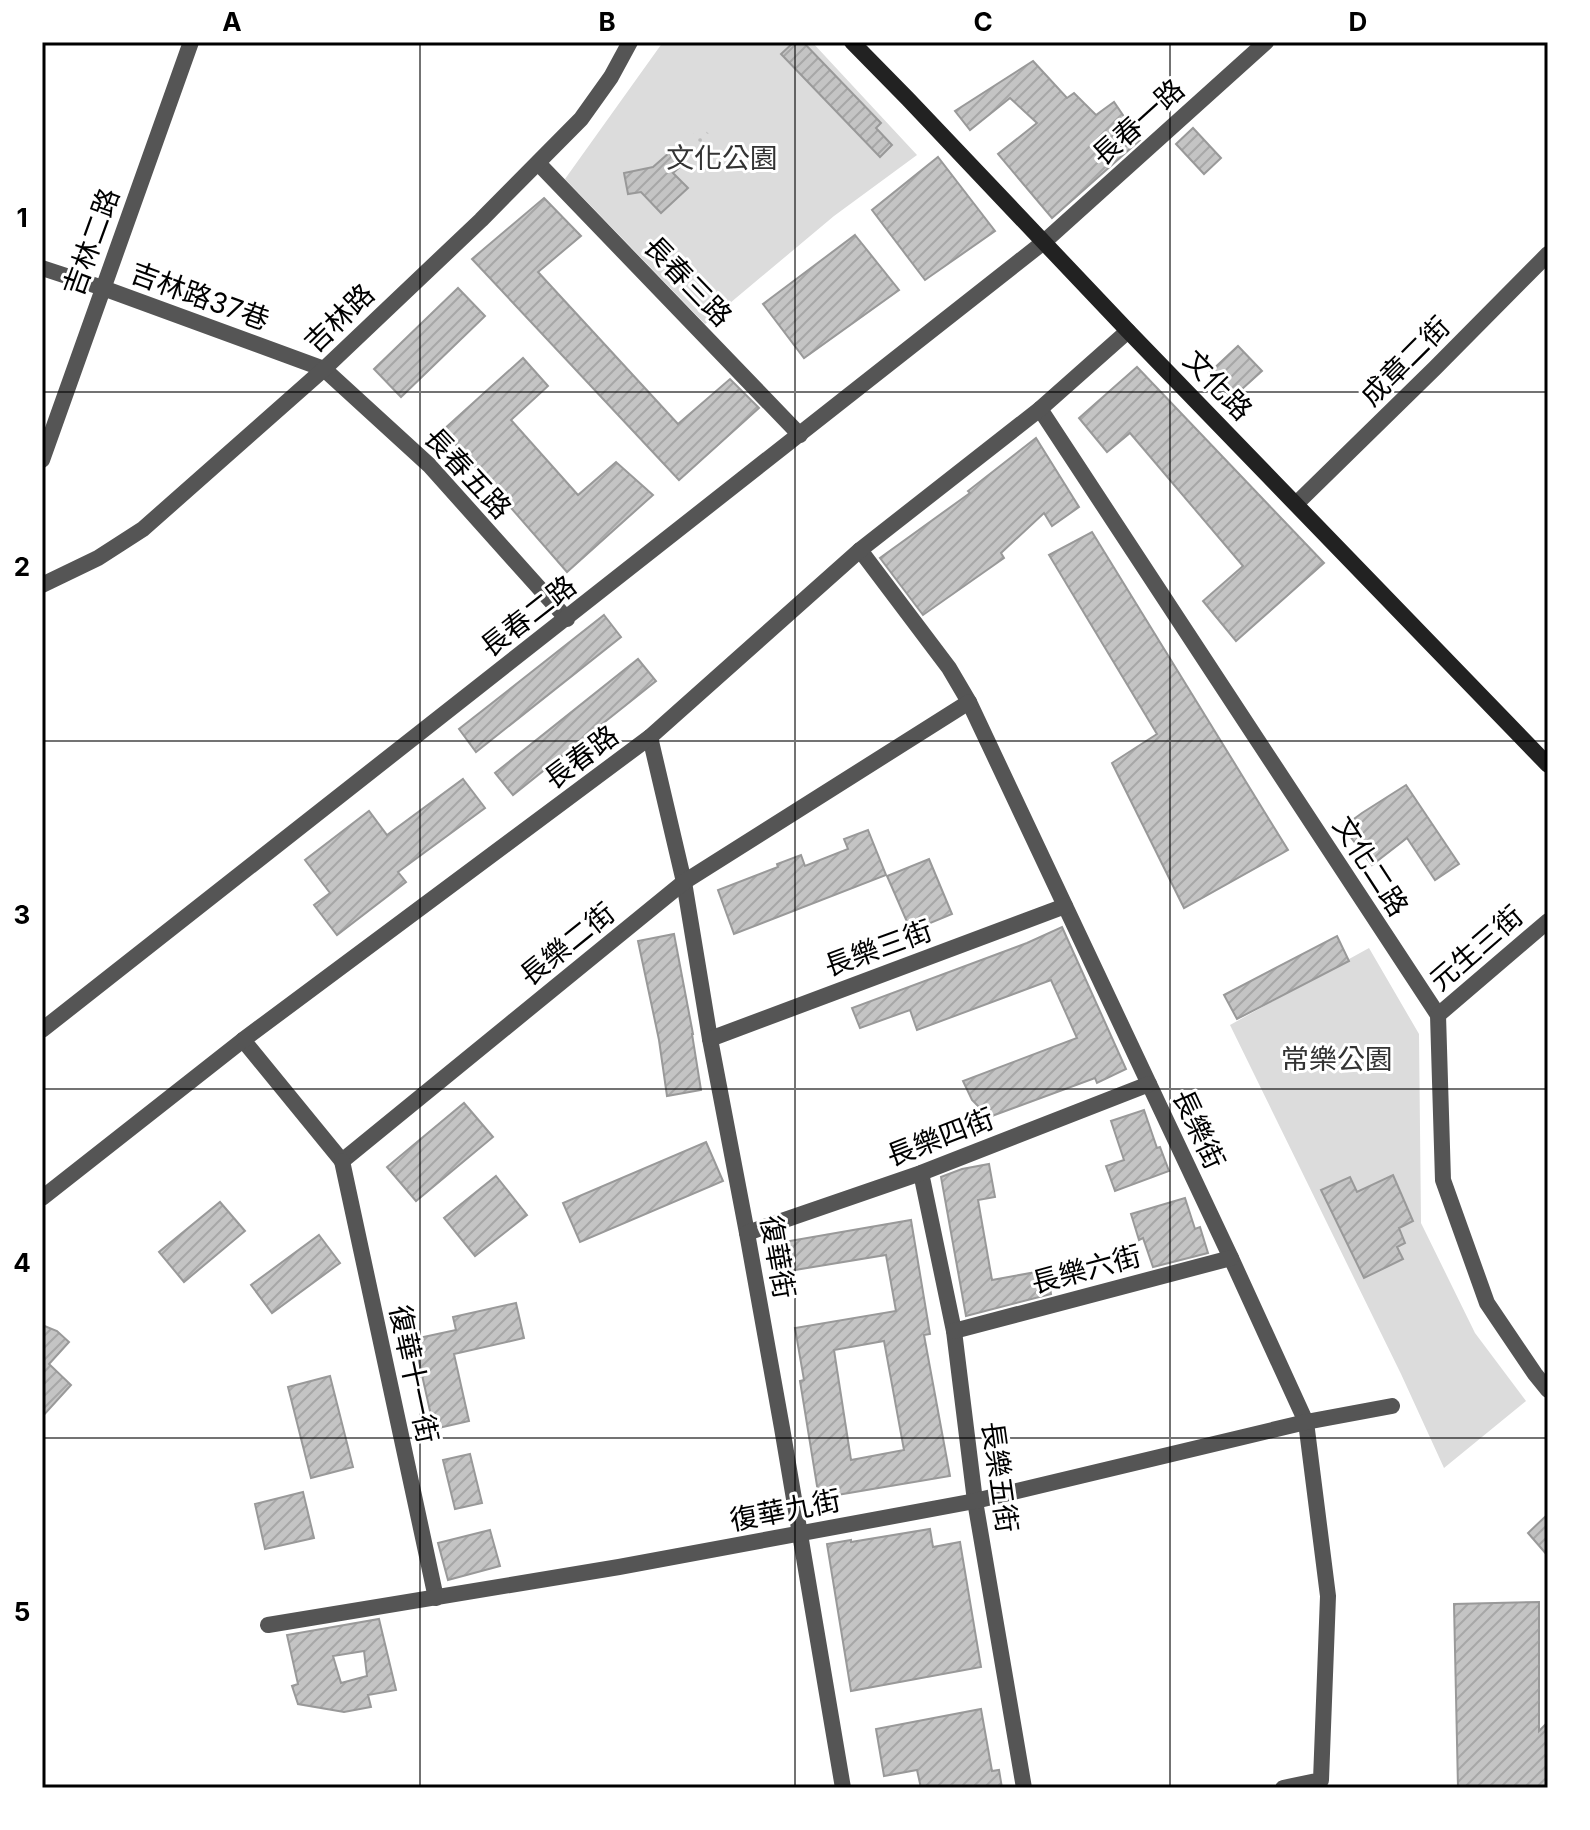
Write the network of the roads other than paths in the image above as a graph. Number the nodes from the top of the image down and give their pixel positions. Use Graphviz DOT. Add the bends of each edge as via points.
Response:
graph roads {
  1 [pos="191,42"];
  2 [pos="630,42"];
  3 [pos="852,42"];
  4 [pos="1266,42"];
  5 [pos="538,163"];
  6 [pos="1045,241"];
  7 [pos="1548,254"];
  8 [pos="42,268"];
  9 [pos="103,288"];
  10 [pos="1128,331"];
  11 [pos="324,369"];
  12 [pos="1040,409"];
  13 [pos="800,435"];
  14 [pos="42,460"];
  15 [pos="1296,504"];
  16 [pos="860,550"];
  17 [pos="42,585"];
  18 [pos="567,619"];
  19 [pos="969,702"];
  20 [pos="650,737"];
  21 [pos="1548,765"];
  22 [pos="684,882"];
  23 [pos="1065,906"];
  24 [pos="1548,921"];
  25 [pos="1438,1015"];
  26 [pos="42,1030"];
  27 [pos="710,1039"];
  28 [pos="243,1040"];
  29 [pos="1149,1084"];
  30 [pos="342,1161"];
  31 [pos="921,1173"];
  32 [pos="42,1198"];
  33 [pos="747,1233"];
  34 [pos="1231,1258"];
  35 [pos="954,1331"];
  36 [pos="1548,1390"];
  37 [pos="1392,1406"];
  38 [pos="1306,1422"];
  39 [pos="975,1501"];
  40 [pos="801,1534"];
  41 [pos="436,1598"];
  42 [pos="268,1625"];
  43 [pos="843,1788"];
  44 [pos="1024,1788"];
  45 [pos="1283,1788"];
  1 -- 9 [label="street, 吉林二路"];
  2 -- 5 [label="street, 吉林路" via="581,119"];
  3 -- 6 [label="street, 文化路"];
  4 -- 6 [label="street, 長春一路"];
  5 -- 11 [label="street, 吉林路"];
  5 -- 13 [label="street, 長春三路"];
  6 -- 10 [label="street, 文化路"];
  6 -- 13 [label="street, 長春二路"];
  7 -- 15 [label="street, 成章二街"];
  8 -- 9 [label="street, 吉林路37巷"];
  9 -- 11 [label="street, 吉林路37巷"];
  9 -- 14 [label="street, 吉林二路"];
  10 -- 12 [label="street, 長春路"];
  10 -- 15 [label="street, 文化路"];
  11 -- 17 [label="street, 吉林路" via="143,529"];
  11 -- 18 [label="street, 長春五路" via="429,465"];
  12 -- 16 [label="street, 長春路"];
  12 -- 25 [label="street, 文化二路"];
  13 -- 18 [label="street, 長春二路"];
  15 -- 21 [label="street, 文化路"];
  16 -- 19 [label="street, 長樂街"];
  16 -- 20 [label="street, 長春路"];
  18 -- 26 [label="street, 長春二路"];
  19 -- 22 [label="street, 長樂二街"];
  19 -- 23 [label="street, 長樂街"];
  20 -- 22 [label="street, 復華街"];
  20 -- 28 [label="street, 長春路"];
  22 -- 27 [label="street, 復華街"];
  22 -- 30 [label="street, 長樂二街"];
  23 -- 27 [label="street, 長樂三街"];
  23 -- 29 [label="street, 長樂街"];
  24 -- 25 [label="street, 元生三街"];
  25 -- 36 [label="street" via="1443,1180 1487,1303"];
  27 -- 33 [label="street, 復華街"];
  28 -- 30 [label="street"];
  28 -- 32 [label="street, 長春路"];
  29 -- 31 [label="street, 長樂四街"];
  29 -- 34 [label="street, 長樂街"];
  30 -- 41 [label="street, 復華十一街"];
  31 -- 33 [label="street, 長樂四街"];
  31 -- 35 [label="street, 長樂五街"];
  33 -- 40 [label="street, 復華街"];
  34 -- 35 [label="street, 長樂六街"];
  34 -- 38 [label="street, 長樂街"];
  35 -- 39 [label="street, 長樂五街"];
  37 -- 38 [label="street, 復華九街"];
  38 -- 39 [label="street, 復華九街"];
  38 -- 45 [label="street, 長樂街" via="1328,1596 1321,1780"];
  39 -- 40 [label="street, 復華九街"];
  39 -- 44 [label="street, 長樂五街"];
  40 -- 41 [label="street, 復華九街"];
  40 -- 43 [label="street, 復華街"];
  41 -- 42 [label="street, 復華九街"];
}
